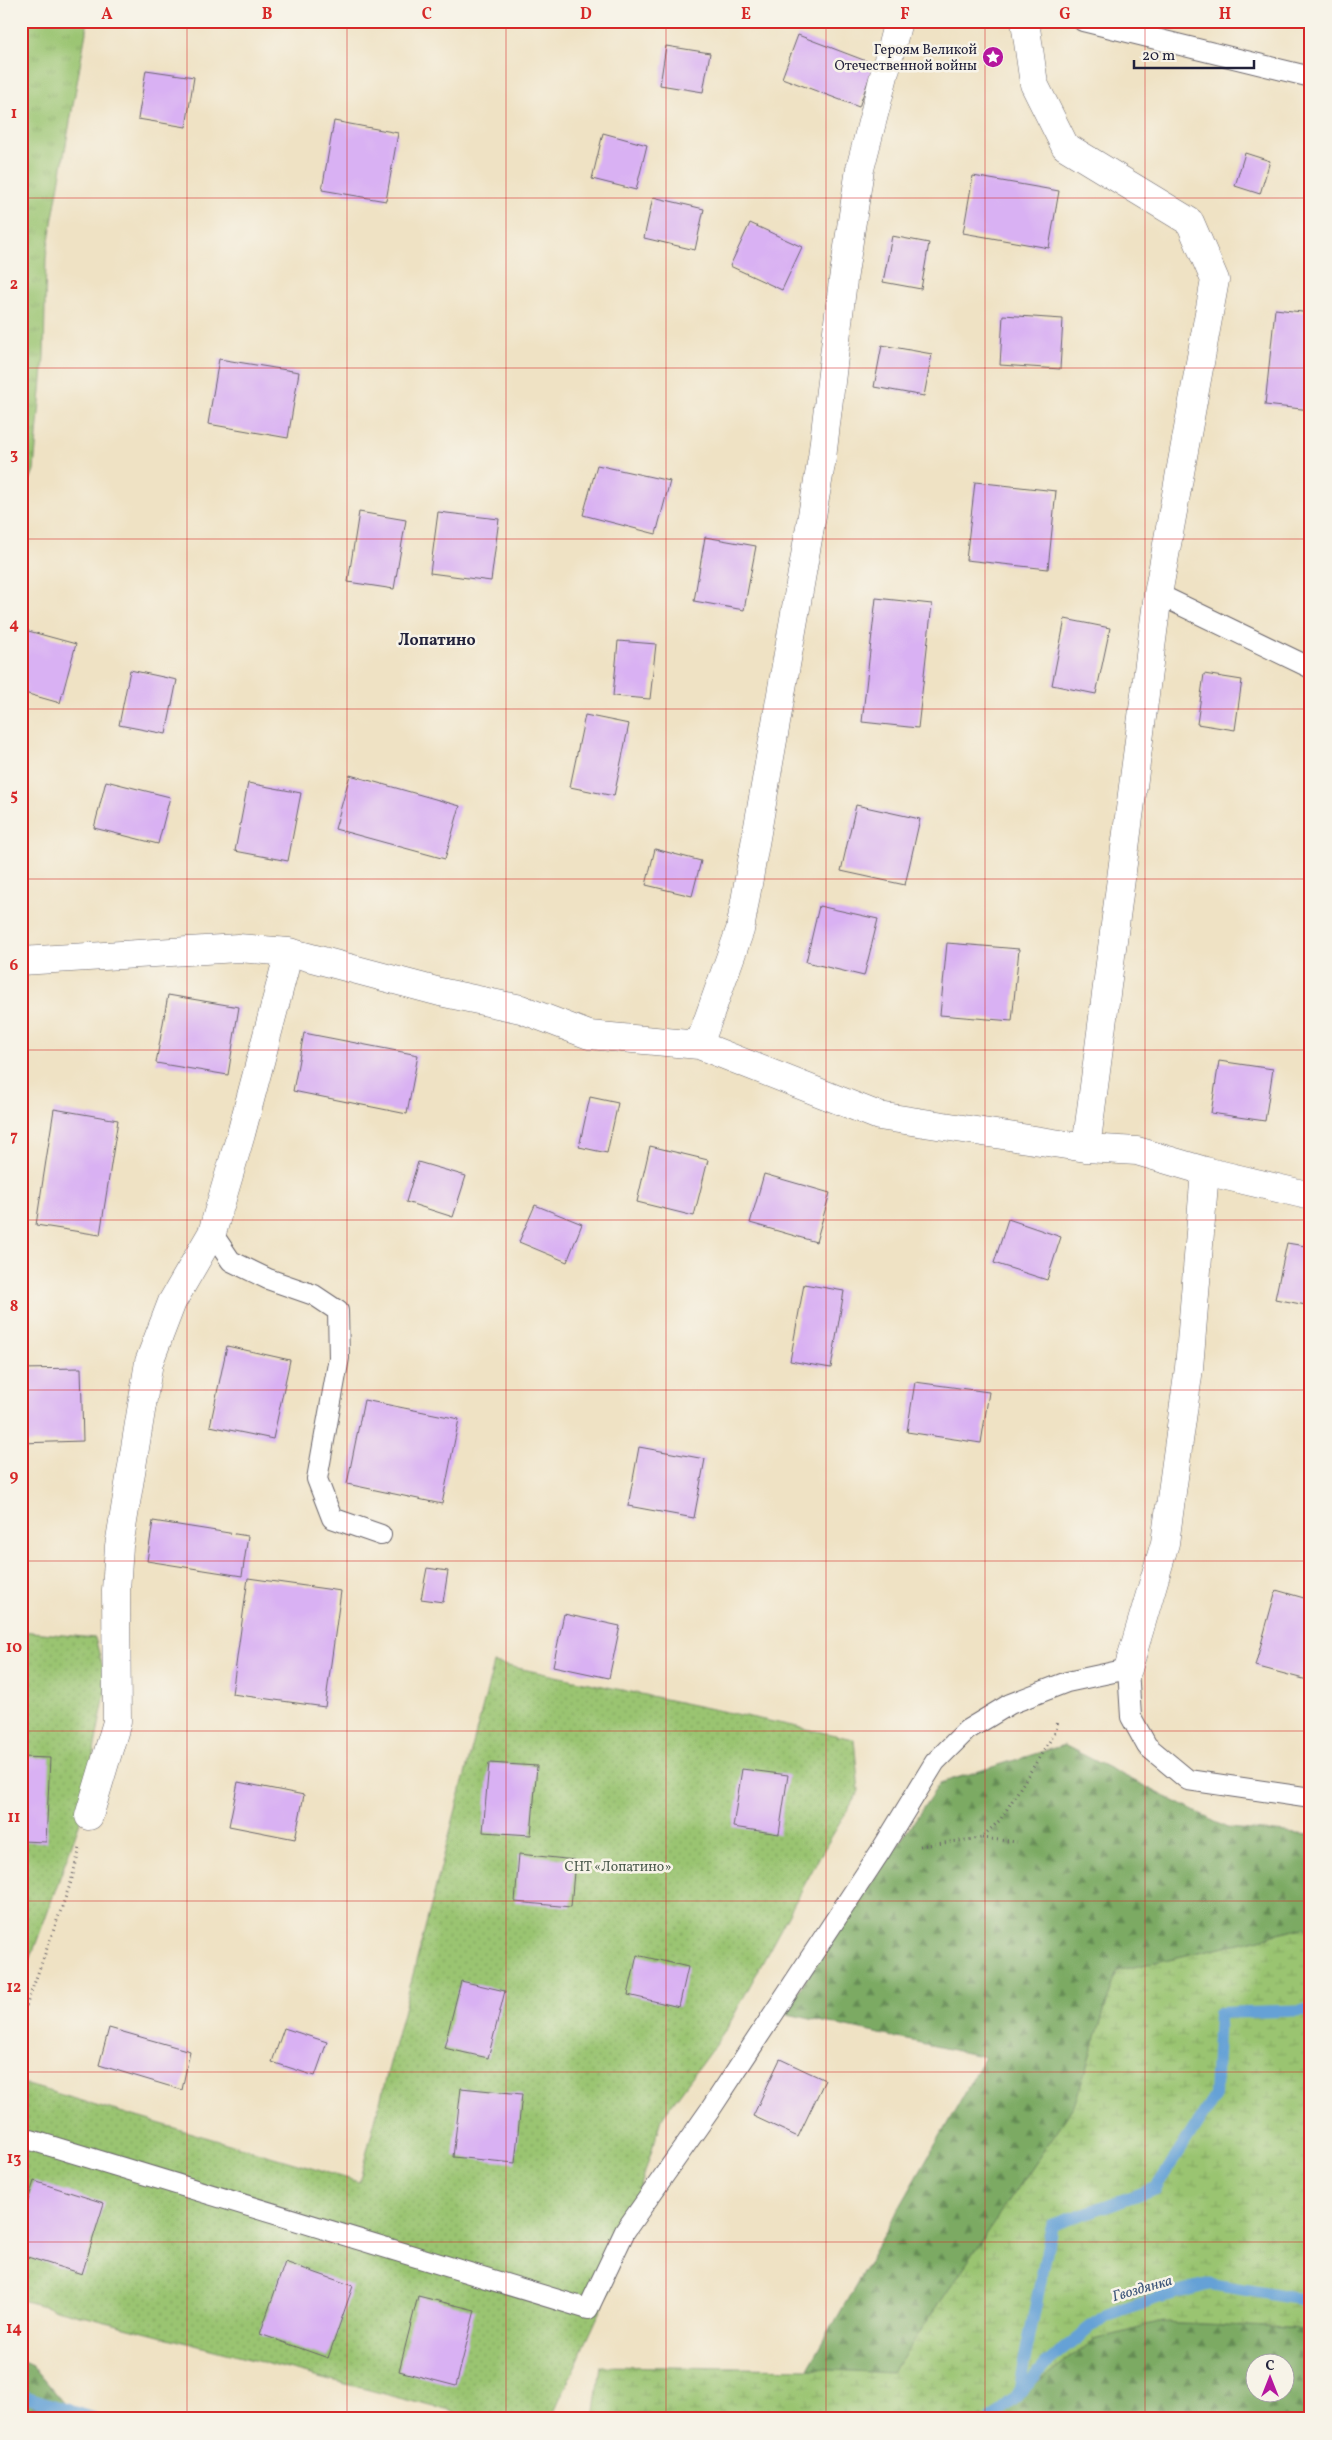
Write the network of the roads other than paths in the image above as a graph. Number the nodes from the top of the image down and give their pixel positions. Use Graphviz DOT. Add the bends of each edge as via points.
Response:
graph roads {
  1 [pos="898,21"];
  2 [pos="1025,21"];
  3 [pos="1083,21"];
  4 [pos="1311,78"];
  5 [pos="1158,594"];
  6 [pos="1311,668"];
  7 [pos="289,952"];
  8 [pos="21,961"];
  9 [pos="699,1045"];
  10 [pos="1086,1148"];
  11 [pos="1205,1171"];
  12 [pos="1311,1196"];
  13 [pos="212,1232"];
  14 [pos="381,1535"];
  15 [pos="1128,1669"];
  16 [pos="1311,1798"];
  17 [pos="89,1816"];
  18 [pos="21,2137"];
  1 -- 9 [label="street" via="860,169 822,458 740,930"];
  2 -- 5 [label="street" via="1034,84 1065,146 1190,222 1215,280"];
  3 -- 4 [label="lane"];
  5 -- 6 [label="lane"];
  5 -- 10 [label="street"];
  7 -- 8 [label="street" via="238,948"];
  7 -- 9 [label="street" via="440,992 521,1009 589,1035"];
  7 -- 13 [label="street" via="242,1134"];
  9 -- 10 [label="street" via="879,1116"];
  10 -- 11 [label="street" via="1137,1151"];
  11 -- 12 [label="street"];
  11 -- 15 [label="street" via="1189,1368 1165,1543"];
  13 -- 14 [label="lane" via="231,1261 268,1279 314,1295 338,1311 339,1358 317,1479 332,1518"];
  13 -- 17 [label="street" via="172,1302 149,1362 119,1546 116,1590 118,1722"];
  15 -- 16 [label="lane" via="1130,1717 1147,1746 1188,1780"];
  15 -- 18 [label="lane" via="1067,1682 1010,1704 967,1730 935,1762 880,1852 710,2110 624,2232 588,2309"];
}
